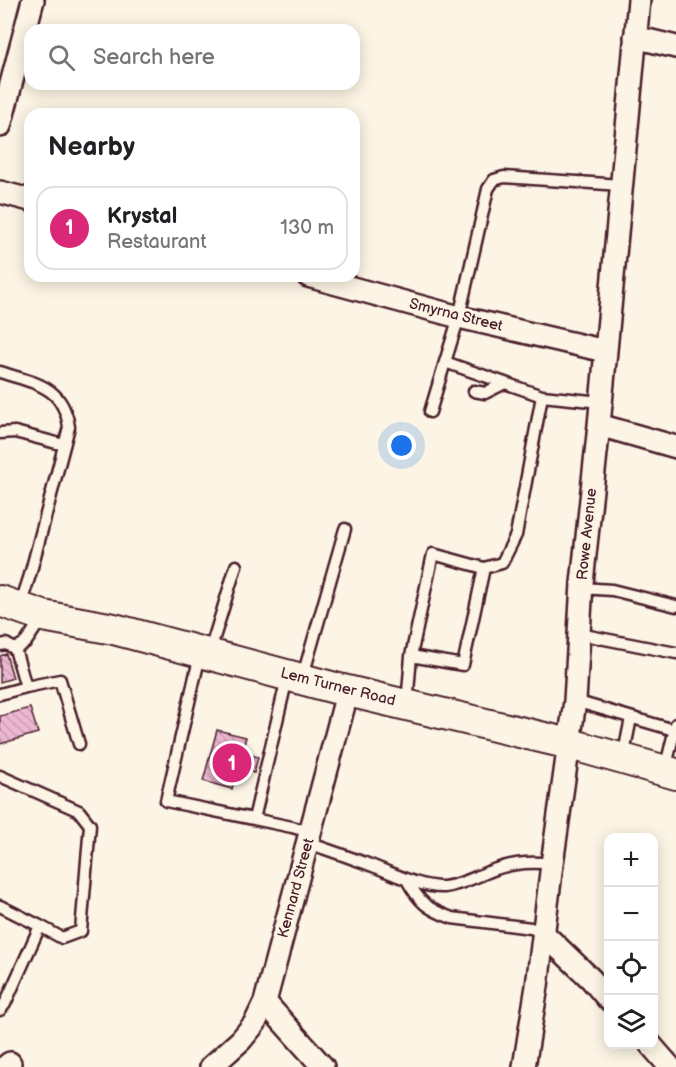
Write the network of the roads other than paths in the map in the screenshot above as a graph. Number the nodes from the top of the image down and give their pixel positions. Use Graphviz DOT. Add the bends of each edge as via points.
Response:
graph roads {
  1 [pos="33,0"];
  2 [pos="639,0"];
  3 [pos="27,24"];
  4 [pos="24,34"];
  5 [pos="635,37"];
  6 [pos="676,47"];
  7 [pos="0,126"];
  8 [pos="621,185"];
  9 [pos="0,192"];
  10 [pos="24,198"];
  11 [pos="330,282"];
  12 [pos="459,317"];
  13 [pos="605,351"];
  14 [pos="445,362"];
  15 [pos="0,372"];
  16 [pos="506,383"];
  17 [pos="474,391"];
  18 [pos="542,396"];
  19 [pos="601,402"];
  20 [pos="430,412"];
  21 [pos="599,425"];
  22 [pos="0,433"];
  23 [pos="64,445"];
  24 [pos="676,447"];
  25 [pos="345,529"];
  26 [pos="236,566"];
  27 [pos="484,568"];
  28 [pos="581,588"];
  29 [pos="676,606"];
  30 [pos="21,609"];
  31 [pos="579,634"];
  32 [pos="0,645"];
  33 [pos="15,649"];
  34 [pos="205,653"];
  35 [pos="676,653"];
  36 [pos="411,656"];
  37 [pos="295,677"];
  38 [pos="26,687"];
  39 [pos="348,690"];
  40 [pos="0,694"];
  41 [pos="575,702"];
  42 [pos="407,705"];
  43 [pos="632,718"];
  44 [pos="675,727"];
  45 [pos="79,744"];
  46 [pos="570,744"];
  47 [pos="623,759"];
  48 [pos="671,772"];
  49 [pos="0,776"];
  50 [pos="254,819"];
  51 [pos="309,838"];
  52 [pos="552,864"];
  53 [pos="407,880"];
  54 [pos="0,906"];
  55 [pos="40,926"];
  56 [pos="543,933"];
  57 [pos="605,995"];
  58 [pos="265,1002"];
  59 [pos="0,1010"];
  60 [pos="654,1049"];
  61 [pos="211,1067"];
  62 [pos="323,1067"];
  63 [pos="524,1067"];
  64 [pos="670,1067"];
  1 -- 3 [label="street"];
  2 -- 5 [label="street, Rowe Avenue"];
  4 -- 7 [label="street"];
  5 -- 6 [label="street"];
  5 -- 8 [label="street, Rowe Avenue"];
  8 -- 12 [label="lane" via="504,177 494,180 488,189"];
  8 -- 13 [label="street, Rowe Avenue"];
  9 -- 10 [label="street"];
  11 -- 12 [label="street, Smyrna Street"];
  12 -- 13 [label="street, Smyrna Street"];
  12 -- 14 [label="lane"];
  13 -- 19 [label="street, Rowe Avenue"];
  14 -- 16 [label="lane"];
  14 -- 20 [label="lane" via="443,384"];
  15 -- 23 [label="lane" via="45,387 63,405 69,426"];
  16 -- 17 [label="lane" via="484,393"];
  16 -- 18 [label="lane"];
  18 -- 19 [label="lane"];
  18 -- 27 [label="lane" via="516,535 502,563"];
  19 -- 21 [label="street, Rowe Avenue"];
  21 -- 24 [label="street"];
  21 -- 28 [label="street, Rowe Avenue"];
  22 -- 23 [label="lane" via="15,432"];
  23 -- 30 [label="lane"];
  25 -- 37 [label="lane"];
  26 -- 34 [label="lane"];
  27 -- 36 [label="lane" via="463,665"];
  27 -- 36 [label="lane" via="433,554"];
  28 -- 29 [label="lane" via="612,590"];
  28 -- 31 [label="street, Rowe Avenue"];
  30 -- 33 [label="lane" via="26,642"];
  30 -- 34 [label="main road, Lem Turner Road"];
  31 -- 35 [label="lane"];
  31 -- 41 [label="street, Rowe Avenue"];
  32 -- 33 [label="lane"];
  33 -- 38 [label="lane"];
  34 -- 37 [label="main road, Lem Turner Road"];
  34 -- 50 [label="lane" via="166,801"];
  36 -- 42 [label="lane"];
  37 -- 39 [label="main road, Lem Turner Road"];
  37 -- 50 [label="lane" via="279,708"];
  38 -- 40 [label="lane"];
  38 -- 45 [label="lane" via="60,680"];
  39 -- 42 [label="main road, Lem Turner Road"];
  39 -- 51 [label="street, Kennard Street"];
  41 -- 43 [label="lane"];
  41 -- 46 [label="street, Rowe Avenue"];
  42 -- 46 [label="main road, Lem Turner Road"];
  43 -- 44 [label="lane"];
  43 -- 47 [label="lane"];
  44 -- 48 [label="lane"];
  46 -- 47 [label="main road, Lem Turner Road"];
  46 -- 52 [label="street, Rowe Avenue"];
  47 -- 48 [label="main road, Lem Turner Road"];
  49 -- 55 [label="lane" via="79,811 90,825 81,931 62,938"];
  50 -- 51 [label="lane" via="292,827"];
  51 -- 53 [label="lane"];
  51 -- 58 [label="street, Kennard Street"];
  52 -- 53 [label="lane" via="514,863 457,885 441,887"];
  52 -- 56 [label="street, Rowe Avenue"];
  53 -- 56 [label="lane" via="421,901 441,914"];
  54 -- 55 [label="lane"];
  55 -- 59 [label="lane"];
  56 -- 57 [label="street"];
  56 -- 63 [label="street, Rowe Avenue"];
  58 -- 61 [label="street, Kennard Street" via="241,1040"];
  58 -- 62 [label="street"];
  60 -- 64 [label="street"];
}
